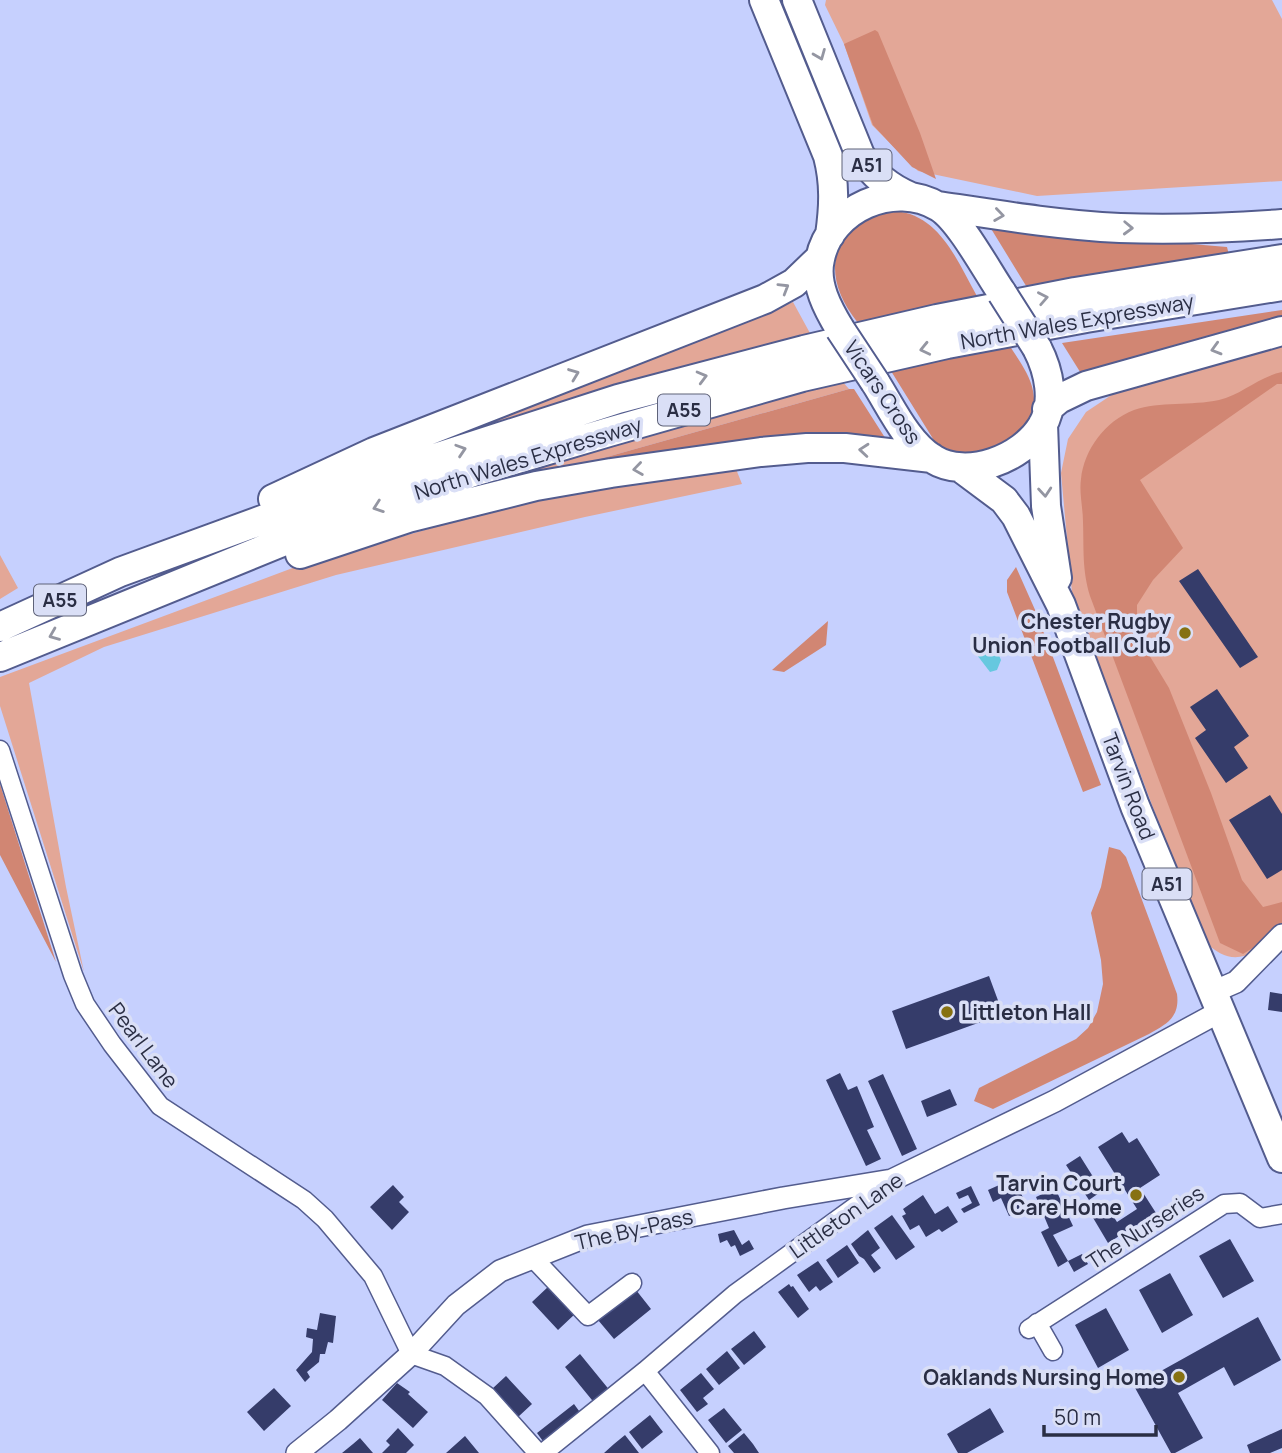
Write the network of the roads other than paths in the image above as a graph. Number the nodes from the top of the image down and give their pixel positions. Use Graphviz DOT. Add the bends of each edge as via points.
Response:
graph roads {
  1 [pos="759,0"];
  2 [pos="764,0"];
  3 [pos="797,0"];
  4 [pos="777,27"];
  5 [pos="927,203"];
  6 [pos="1282,224"];
  7 [pos="825,247"];
  8 [pos="1282,259"];
  9 [pos="1282,286"];
  10 [pos="1282,331"];
  11 [pos="1045,417"];
  12 [pos="932,458"];
  13 [pos="961,468"];
  14 [pos="120,572"];
  15 [pos="1061,605"];
  16 [pos="108,612"];
  17 [pos="0,627"];
  18 [pos="0,657"];
  19 [pos="0,750"];
  20 [pos="1282,934"];
  21 [pos="1217,1001"];
  22 [pos="1282,1158"];
  23 [pos="892,1180"];
  24 [pos="1282,1214"];
  25 [pos="533,1258"];
  26 [pos="632,1283"];
  27 [pos="1053,1351"];
  28 [pos="411,1354"];
  29 [pos="645,1371"];
  30 [pos="297,1453"];
  31 [pos="541,1453"];
  32 [pos="710,1453"];
  1 -- 4 [label="highway"];
  2 -- 4 [label="highway, A51"];
  3 -- 5 [label="highway, A51, one-way" via="860,155 885,183"];
  4 -- 7 [label="highway, A51" via="833,177 834,201"];
  5 -- 6 [label="highway, one-way" via="1120,228"];
  5 -- 7 [label="highway, A51" via="897,197 870,201 845,216"];
  5 -- 11 [label="highway, A51, bridge" via="959,227 1037,348 1049,382"];
  7 -- 12 [label="highway, Vicars Cross / A51, bridge" via="821,291 840,329 907,432"];
  14 -- 7 [label="highway, one-way" via="374,452 765,299 794,283"];
  14 -- 8 [label="highway, North Wales Expressway / A55, one-way" via="407,467 618,400 937,319"];
  9 -- 16 [label="highway, North Wales Expressway / A55, one-way" via="1086,317 802,376 473,472 309,531"];
  10 -- 11 [label="highway, one-way" via="1086,386 1066,395"];
  11 -- 13 [label="highway" via="1028,441 1009,455"];
  11 -- 15 [label="highway, A51, one-way" via="1046,506"];
  12 -- 13 [label="highway, Vicars Cross / A51"];
  12 -- 16 [label="highway, one-way" via="807,448 536,486 408,518 202,587"];
  13 -- 15 [label="highway, A51" via="1004,500 1016,516"];
  14 -- 17 [label="highway, North Wales Expressway / A55"];
  15 -- 21 [label="highway, Tarvin Road / A51" via="1135,806"];
  16 -- 18 [label="highway, North Wales Expressway / A55, one-way"];
  19 -- 28 [label="street, Pearl Lane" via="73,975 85,1004 112,1044 160,1105 304,1200 324,1219 373,1276"];
  20 -- 21 [label="street, Littleton Lane"];
  21 -- 22 [label="highway, Tarvin Road / A51"];
  21 -- 23 [label="street, Littleton Lane" via="1055,1101"];
  23 -- 25 [label="street, The By-Pass" via="587,1236"];
  23 -- 29 [label="street, Littleton Lane" via="735,1294"];
  24 -- 27 [label="street, The Nurseries" via="1260,1218 1240,1203 1224,1204 1033,1326"];
  25 -- 26 [label="street" via="588,1316"];
  25 -- 28 [label="street, The By-Pass" via="500,1271 456,1305"];
  28 -- 30 [label="street, The By-Pass"];
  28 -- 31 [label="street, Littleton Lane" via="445,1366 487,1396"];
  29 -- 31 [label="street, Littleton Lane"];
  29 -- 32 [label="street"];
}
